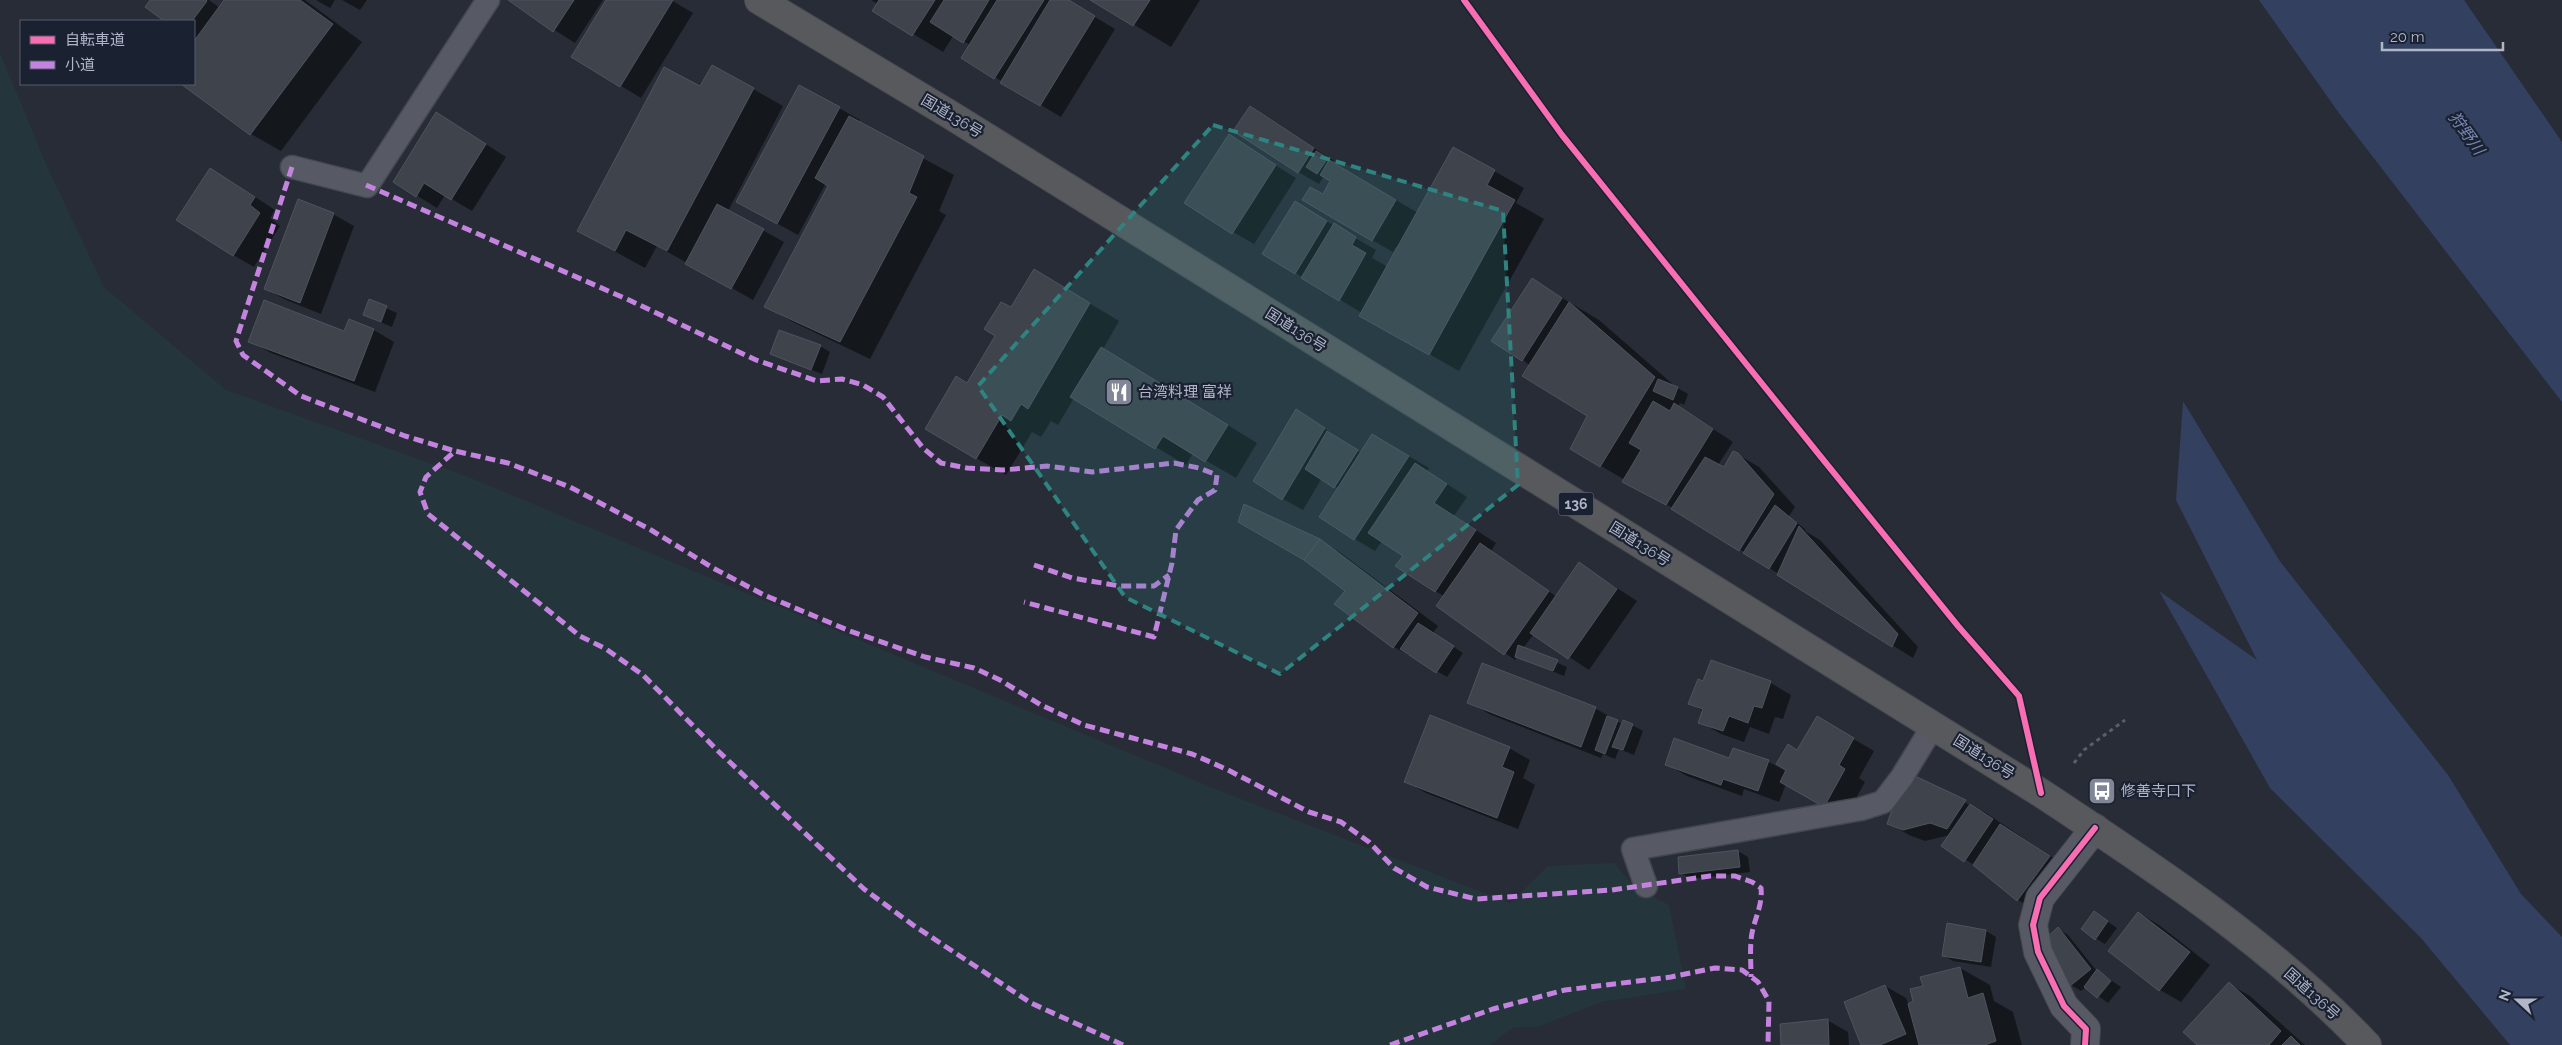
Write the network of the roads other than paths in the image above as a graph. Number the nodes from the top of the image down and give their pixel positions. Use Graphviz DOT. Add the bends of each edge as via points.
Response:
graph roads {
  1 [pos="488,0"];
  2 [pos="758,0"];
  3 [pos="292,167"];
  4 [pos="1933,726"];
  5 [pos="2095,828"];
  6 [pos="1646,886"];
  7 [pos="2085,1045"];
  8 [pos="2367,1045"];
  1 -- 3 [label="lane" via="368,186"];
  2 -- 4 [label="highway, 国道136号 / 136" via="949,114"];
  4 -- 5 [label="highway, 国道136号 / 136"];
  4 -- 6 [label="lane" via="1883,802 1861,809 1633,849"];
  5 -- 7 [label="street" via="2040,898 2033,925 2038,952 2064,1006 2086,1029"];
  5 -- 8 [label="highway, 国道136号 / 136" via="2243,933"];
}
